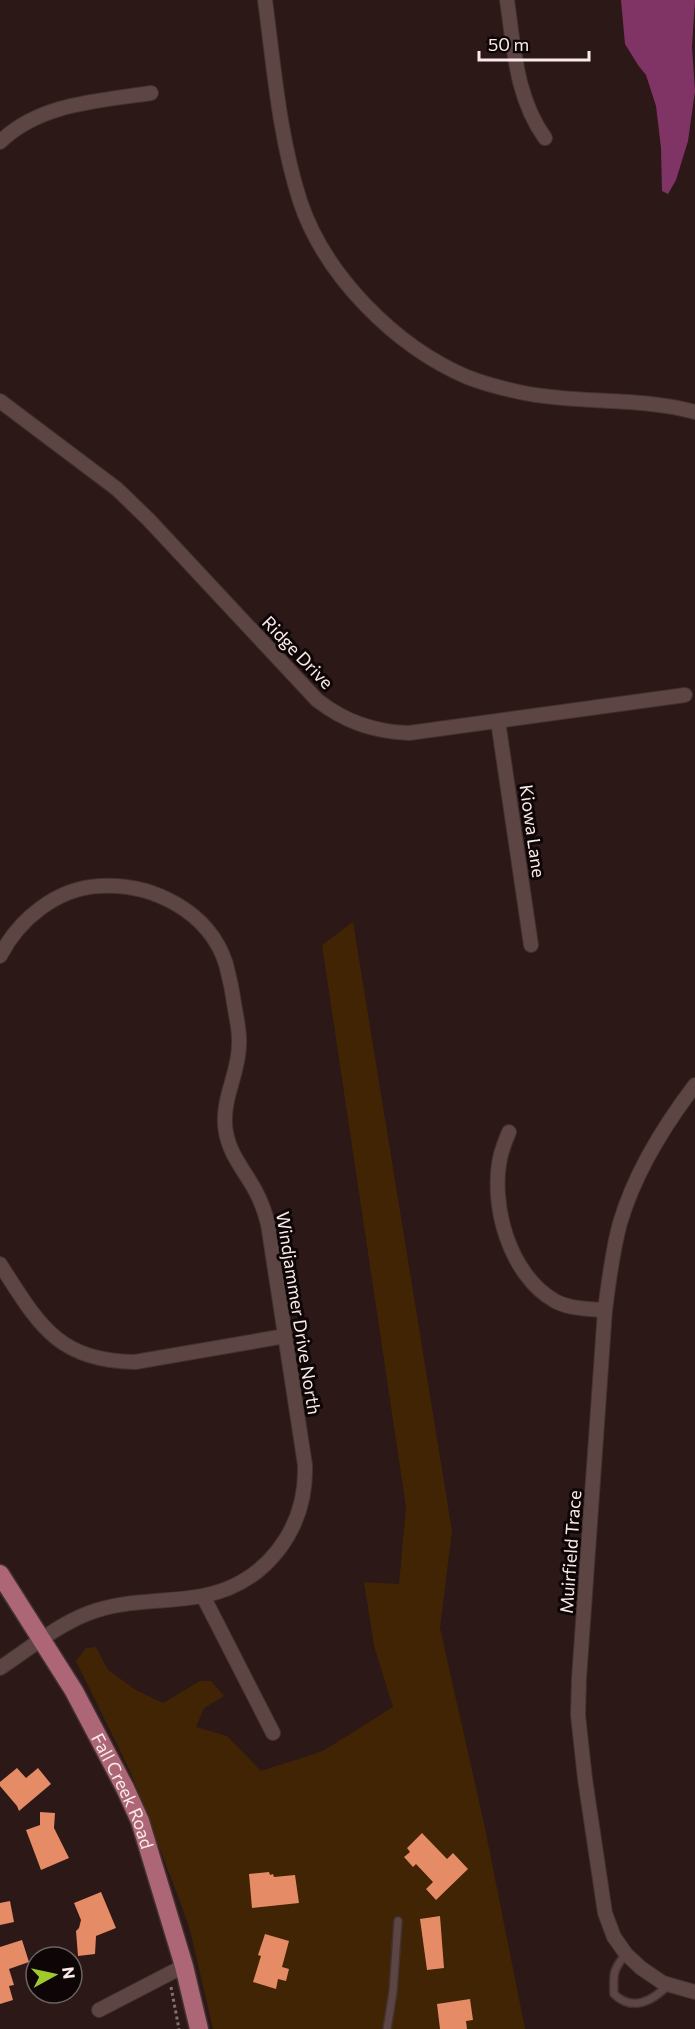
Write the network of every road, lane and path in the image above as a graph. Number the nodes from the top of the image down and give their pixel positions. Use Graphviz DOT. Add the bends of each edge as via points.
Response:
graph roads {
  1 [pos="265,0"];
  2 [pos="507,0"];
  3 [pos="151,93"];
  4 [pos="545,138"];
  5 [pos="0,142"];
  6 [pos="0,400"];
  7 [pos="695,412"];
  8 [pos="684,694"];
  9 [pos="498,722"];
  10 [pos="531,945"];
  11 [pos="0,956"];
  12 [pos="695,1085"];
  13 [pos="509,1132"];
  14 [pos="0,1264"];
  15 [pos="605,1310"];
  16 [pos="285,1336"];
  17 [pos="0,1574"];
  18 [pos="203,1596"];
  19 [pos="42,1640"];
  20 [pos="0,1668"];
  21 [pos="273,1733"];
  22 [pos="398,1922"];
  23 [pos="626,1954"];
  24 [pos="177,1970"];
  25 [pos="669,1985"];
  26 [pos="695,1992"];
  27 [pos="99,2010"];
  28 [pos="179,2029"];
  29 [pos="199,2029"];
  30 [pos="387,2029"];
  1 -- 7 [label="street" via="283,141 300,202 344,280 378,318 428,355 467,377 500,387 545,396"];
  2 -- 4 [label="street" via="521,89 533,122"];
  3 -- 5 [label="street" via="57,109 28,122"];
  6 -- 9 [label="street, Ridge Drive" via="117,489 328,709 357,725 392,733"];
  8 -- 9 [label="street, Ridge Drive"];
  9 -- 10 [label="street, Kiowa Lane"];
  11 -- 16 [label="street, Windjammer Drive North" via="25,920 67,893 91,886 119,885 171,900 197,920 215,941 232,987 239,1034 238,1060 225,1106 228,1146 263,1205"];
  12 -- 15 [label="street, Muirfield Trace" via="668,1121 635,1184 621,1222"];
  13 -- 15 [label="street" via="498,1179 508,1245 519,1268 555,1301"];
  14 -- 16 [label="street" via="39,1322 59,1340 91,1357 135,1362"];
  15 -- 23 [label="street, Muirfield Trace" via="578,1715 605,1913"];
  16 -- 18 [label="street, Windjammer Drive North" via="306,1479 296,1520 285,1542 261,1568 223,1590"];
  17 -- 19 [label="main road, Fall Creek Road"];
  18 -- 19 [label="street, Windjammer Drive North" via="107,1607 74,1620"];
  18 -- 21 [label="street"];
  19 -- 20 [label="street, Windjammer Drive North"];
  19 -- 24 [label="main road, Fall Creek Road" via="74,1691 140,1821"];
  22 -- 30 [label="lane"];
  23 -- 25 [label="street, Muirfield Trace"];
  23 -- 25 [label="lane" via="615,1966 613,1976 614,1994 619,2000 627,2004 651,2000"];
  24 -- 27 [label="street"];
  24 -- 28 [label="path" via="172,1994"];
  24 -- 29 [label="main road, Fall Creek Road"];
  25 -- 26 [label="street, Muirfield Trace"];
}
